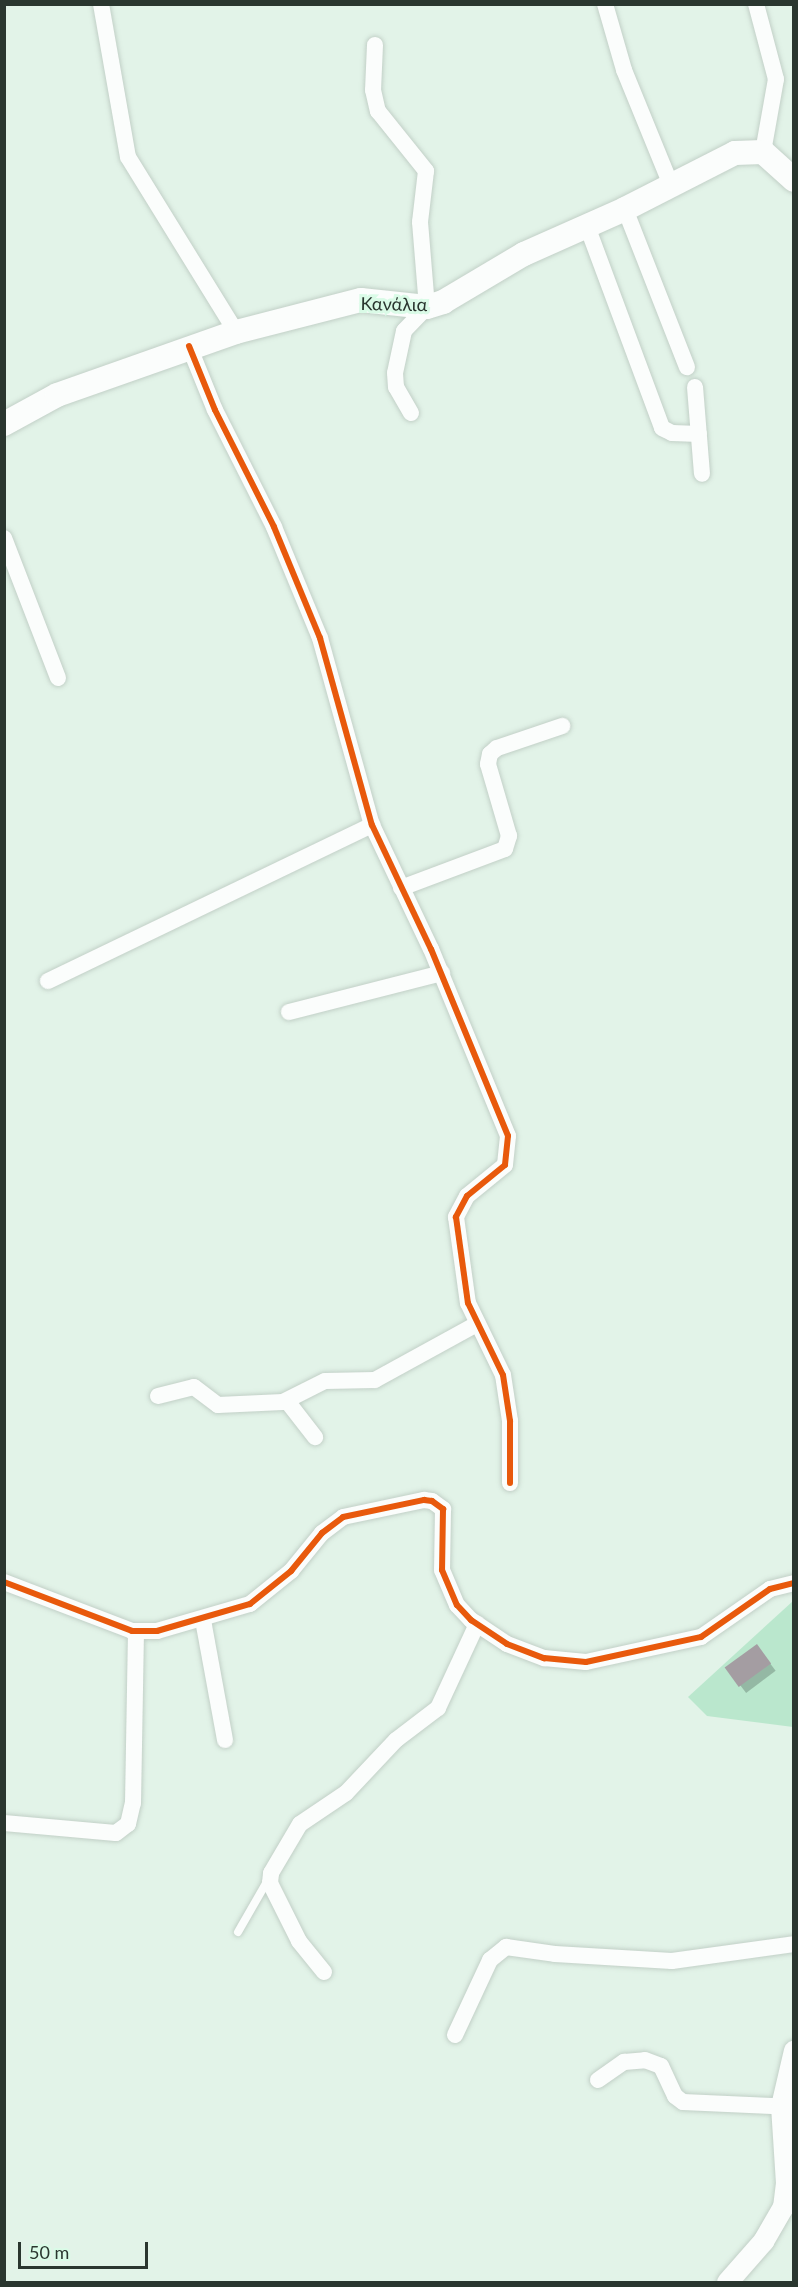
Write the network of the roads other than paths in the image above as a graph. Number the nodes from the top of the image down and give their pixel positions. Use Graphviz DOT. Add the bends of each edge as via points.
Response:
graph roads {
  1 [pos="101,4"];
  2 [pos="604,4"];
  3 [pos="756,4"];
  4 [pos="375,45"];
  5 [pos="763,152"];
  6 [pos="794,180"];
  7 [pos="671,185"];
  8 [pos="625,209"];
  9 [pos="587,226"];
  10 [pos="427,307"];
  11 [pos="236,332"];
  12 [pos="189,346"];
  13 [pos="687,367"];
  14 [pos="694,387"];
  15 [pos="411,413"];
  16 [pos="4,424"];
  17 [pos="699,434"];
  18 [pos="702,474"];
  19 [pos="4,538"];
  20 [pos="58,678"];
  21 [pos="562,726"];
  22 [pos="372,825"];
  23 [pos="401,888"];
  24 [pos="442,973"];
  25 [pos="48,981"];
  26 [pos="289,1012"];
  27 [pos="477,1324"];
  28 [pos="158,1396"];
  29 [pos="286,1401"];
  30 [pos="315,1437"];
  31 [pos="510,1483"];
  32 [pos="4,1582"];
  33 [pos="794,1583"];
  34 [pos="203,1620"];
  35 [pos="477,1624"];
  36 [pos="136,1632"];
  37 [pos="225,1740"];
  38 [pos="4,1823"];
  39 [pos="269,1878"];
  40 [pos="238,1932"];
  41 [pos="794,1944"];
  42 [pos="324,1972"];
  43 [pos="455,2035"];
  44 [pos="794,2050"];
  45 [pos="598,2080"];
  46 [pos="787,2106"];
  47 [pos="727,2283"];
  1 -- 11 [label="street" via="128,158"];
  2 -- 7 [label="street" via="624,70"];
  3 -- 5 [label="street" via="776,79"];
  4 -- 10 [label="street" via="373,90 378,111 389,129 425,167 420,222"];
  5 -- 6 [label="main road"];
  5 -- 7 [label="main road, Κανάλια" via="735,153"];
  7 -- 8 [label="main road, Κανάλια"];
  8 -- 9 [label="main road, Κανάλια"];
  8 -- 13 [label="street"];
  9 -- 10 [label="main road, Κανάλια" via="524,254 455,297"];
  9 -- 17 [label="street" via="662,428 672,433"];
  10 -- 11 [label="main road, Κανάλια" via="361,300"];
  10 -- 15 [label="street" via="406,327 397,361 396,387"];
  11 -- 12 [label="main road, Κανάλια"];
  12 -- 16 [label="main road, Κανάλια" via="40,403"];
  12 -- 22 [label="street" via="208,395 274,527 320,638"];
  14 -- 17 [label="street"];
  17 -- 18 [label="street"];
  19 -- 20 [label="street"];
  21 -- 23 [label="street" via="497,748 490,754 488,764 509,836 505,849"];
  22 -- 23 [label="street"];
  22 -- 25 [label="street"];
  23 -- 24 [label="street"];
  24 -- 26 [label="street"];
  24 -- 27 [label="street" via="508,1136 505,1165 467,1196 456,1217 466,1295"];
  27 -- 29 [label="street" via="375,1380 325,1381"];
  27 -- 31 [label="street" via="503,1375 510,1421"];
  28 -- 29 [label="street" via="192,1387 221,1406"];
  29 -- 30 [label="street"];
  32 -- 36 [label="street"];
  33 -- 35 [label="street" via="770,1589 701,1637 586,1662 564,1663 526,1654"];
  34 -- 35 [label="street" via="261,1596 343,1517 424,1500 443,1509 442,1570 457,1605"];
  34 -- 36 [label="street"];
  34 -- 37 [label="street"];
  35 -- 39 [label="street" via="438,1708 396,1740 346,1794 300,1824"];
  36 -- 38 [label="street" via="133,1803 128,1824 116,1833"];
  39 -- 40 [label="lane"];
  39 -- 42 [label="street" via="302,1946"];
  41 -- 43 [label="street" via="672,1961 608,1959 506,1947 490,1960"];
  44 -- 46 [label="street"];
  45 -- 46 [label="street" via="624,2062 645,2060 661,2066 675,2096 683,2102"];
  46 -- 47 [label="street" via="783,2207 763,2241"];
}
